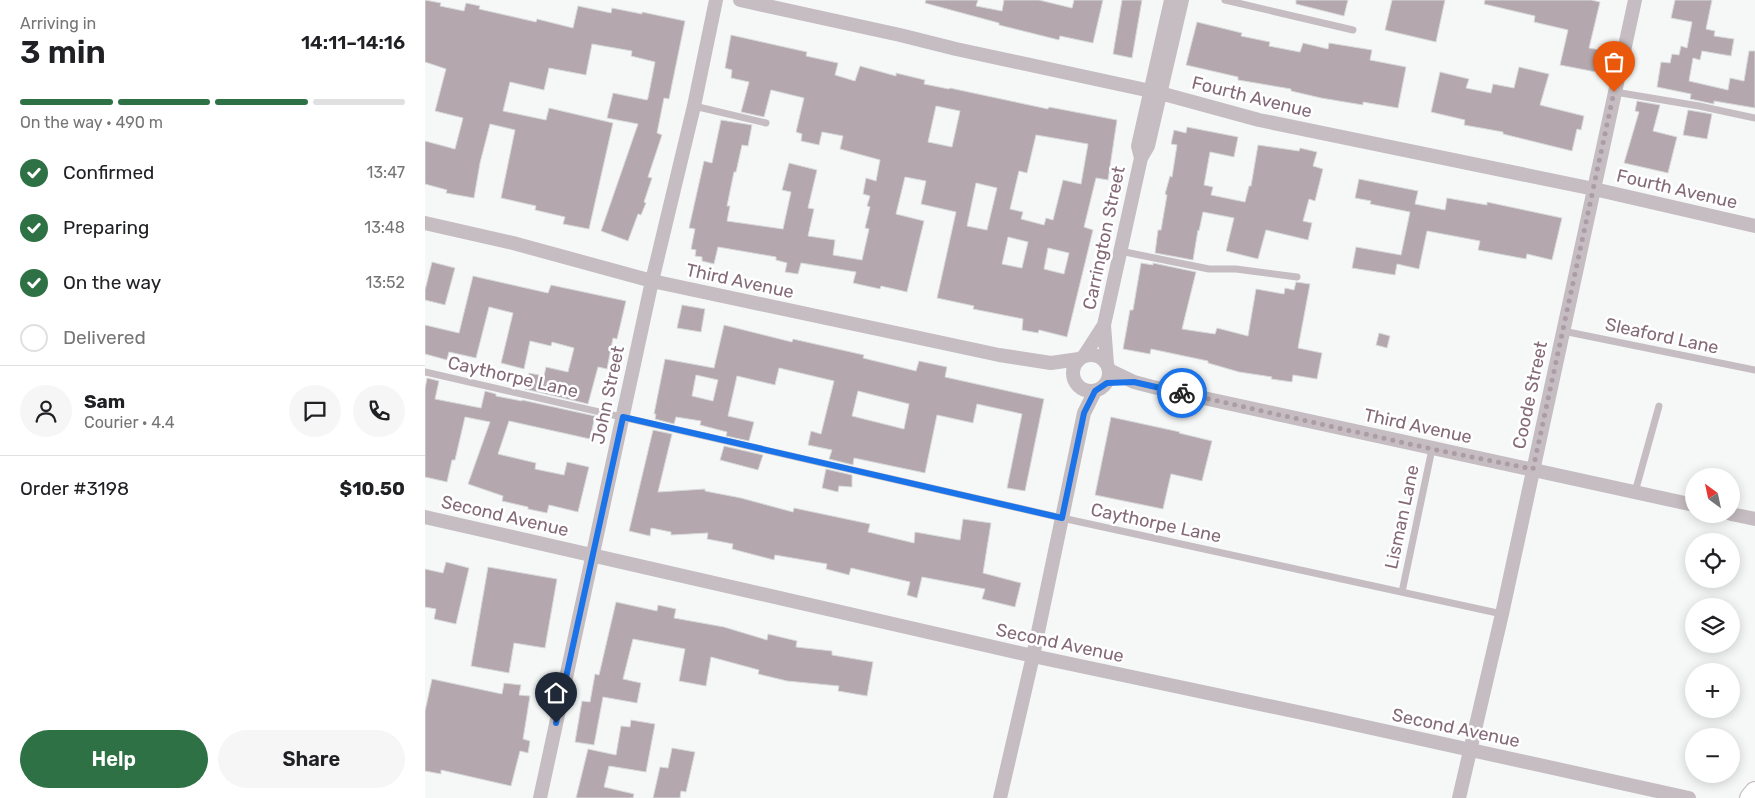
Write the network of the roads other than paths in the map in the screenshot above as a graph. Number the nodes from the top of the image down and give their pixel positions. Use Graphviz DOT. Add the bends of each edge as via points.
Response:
graph roads {
  1 [pos="716,0"];
  2 [pos="741,0"];
  3 [pos="1171,0"];
  4 [pos="1182,0"];
  5 [pos="1225,0"];
  6 [pos="1635,0"];
  7 [pos="1353,30"];
  8 [pos="1155,91"];
  9 [pos="1614,92"];
  10 [pos="694,106"];
  11 [pos="1755,118"];
  12 [pos="766,123"];
  13 [pos="1594,189"];
  14 [pos="425,223"];
  15 [pos="1755,226"];
  16 [pos="1120,252"];
  17 [pos="1297,277"];
  18 [pos="653,281"];
  19 [pos="1104,325"];
  20 [pos="1563,331"];
  21 [pos="1081,358"];
  22 [pos="1051,363"];
  23 [pos="1755,370"];
  24 [pos="425,372"];
  25 [pos="1105,377"];
  26 [pos="1075,381"];
  27 [pos="1659,406"];
  28 [pos="1084,413"];
  29 [pos="623,417"];
  30 [pos="1432,449"];
  31 [pos="1533,469"];
  32 [pos="1635,492"];
  33 [pos="1685,503"];
  34 [pos="1740,516"];
  35 [pos="425,517"];
  36 [pos="1062,518"];
  37 [pos="1755,519"];
  38 [pos="592,555"];
  39 [pos="1402,592"];
  40 [pos="1502,614"];
  41 [pos="1033,656"];
  42 [pos="1469,750"];
  43 [pos="1755,792"];
  44 [pos="540,798"];
  45 [pos="1000,798"];
  46 [pos="1459,798"];
  47 [pos="1689,798"];
  48 [pos="1750,798"];
  1 -- 10 [label="street, John Street"];
  2 -- 8 [label="street, Fourth Avenue"];
  3 -- 8 [label="street, Carrington Street"];
  4 -- 8 [label="street, Carrington Street"];
  5 -- 7 [label="lane"];
  6 -- 9 [label="street, Coode Street"];
  8 -- 13 [label="street, Fourth Avenue" via="1269,122"];
  8 -- 16 [label="street, Carrington Street" via="1138,146 1141,158"];
  9 -- 11 [label="lane"];
  9 -- 13 [label="street, Coode Street"];
  10 -- 12 [label="lane"];
  10 -- 18 [label="street, John Street"];
  13 -- 15 [label="street, Fourth Avenue"];
  13 -- 20 [label="street, Coode Street"];
  14 -- 18 [label="street, Third Avenue"];
  16 -- 17 [label="lane" via="1209,269"];
  16 -- 19 [label="street, Carrington Street"];
  18 -- 22 [label="street, Third Avenue" via="999,355"];
  18 -- 29 [label="street, John Street"];
  19 -- 21 [label="street, Carrington Street"];
  19 -- 25 [label="street, Carrington Street"];
  20 -- 23 [label="lane, Sleaford Lane"];
  20 -- 31 [label="street, Coode Street"];
  21 -- 22 [label="street, Third Avenue"];
  21 -- 25 [label="street" via="1089,355 1099,357"];
  21 -- 26 [label="street" via="1073,370"];
  22 -- 26 [label="street, Third Avenue"];
  24 -- 29 [label="lane, Caythorpe Lane"];
  25 -- 26 [label="street" via="1083,390"];
  25 -- 28 [label="street"];
  25 -- 30 [label="street, Third Avenue"];
  26 -- 28 [label="street"];
  27 -- 32 [label="lane"];
  28 -- 36 [label="street"];
  29 -- 36 [label="lane, Caythorpe Lane"];
  29 -- 38 [label="street, John Street"];
  30 -- 31 [label="street, Third Avenue"];
  30 -- 39 [label="lane, Lisman Lane"];
  31 -- 32 [label="street, Third Avenue"];
  31 -- 40 [label="street, Coode Street"];
  32 -- 33 [label="street, Third Avenue"];
  34 -- 37 [label="street"];
  35 -- 38 [label="street, Second Avenue"];
  36 -- 39 [label="lane, Caythorpe Lane"];
  36 -- 41 [label="street"];
  38 -- 41 [label="street, Second Avenue"];
  38 -- 44 [label="street, John Street"];
  39 -- 40 [label="lane, Caythorpe Lane"];
  40 -- 42 [label="street, Coode Street"];
  41 -- 42 [label="street, Second Avenue"];
  41 -- 45 [label="street"];
  42 -- 46 [label="street, Coode Street"];
  42 -- 47 [label="street, Second Avenue"];
  43 -- 48 [label="street"];
}
